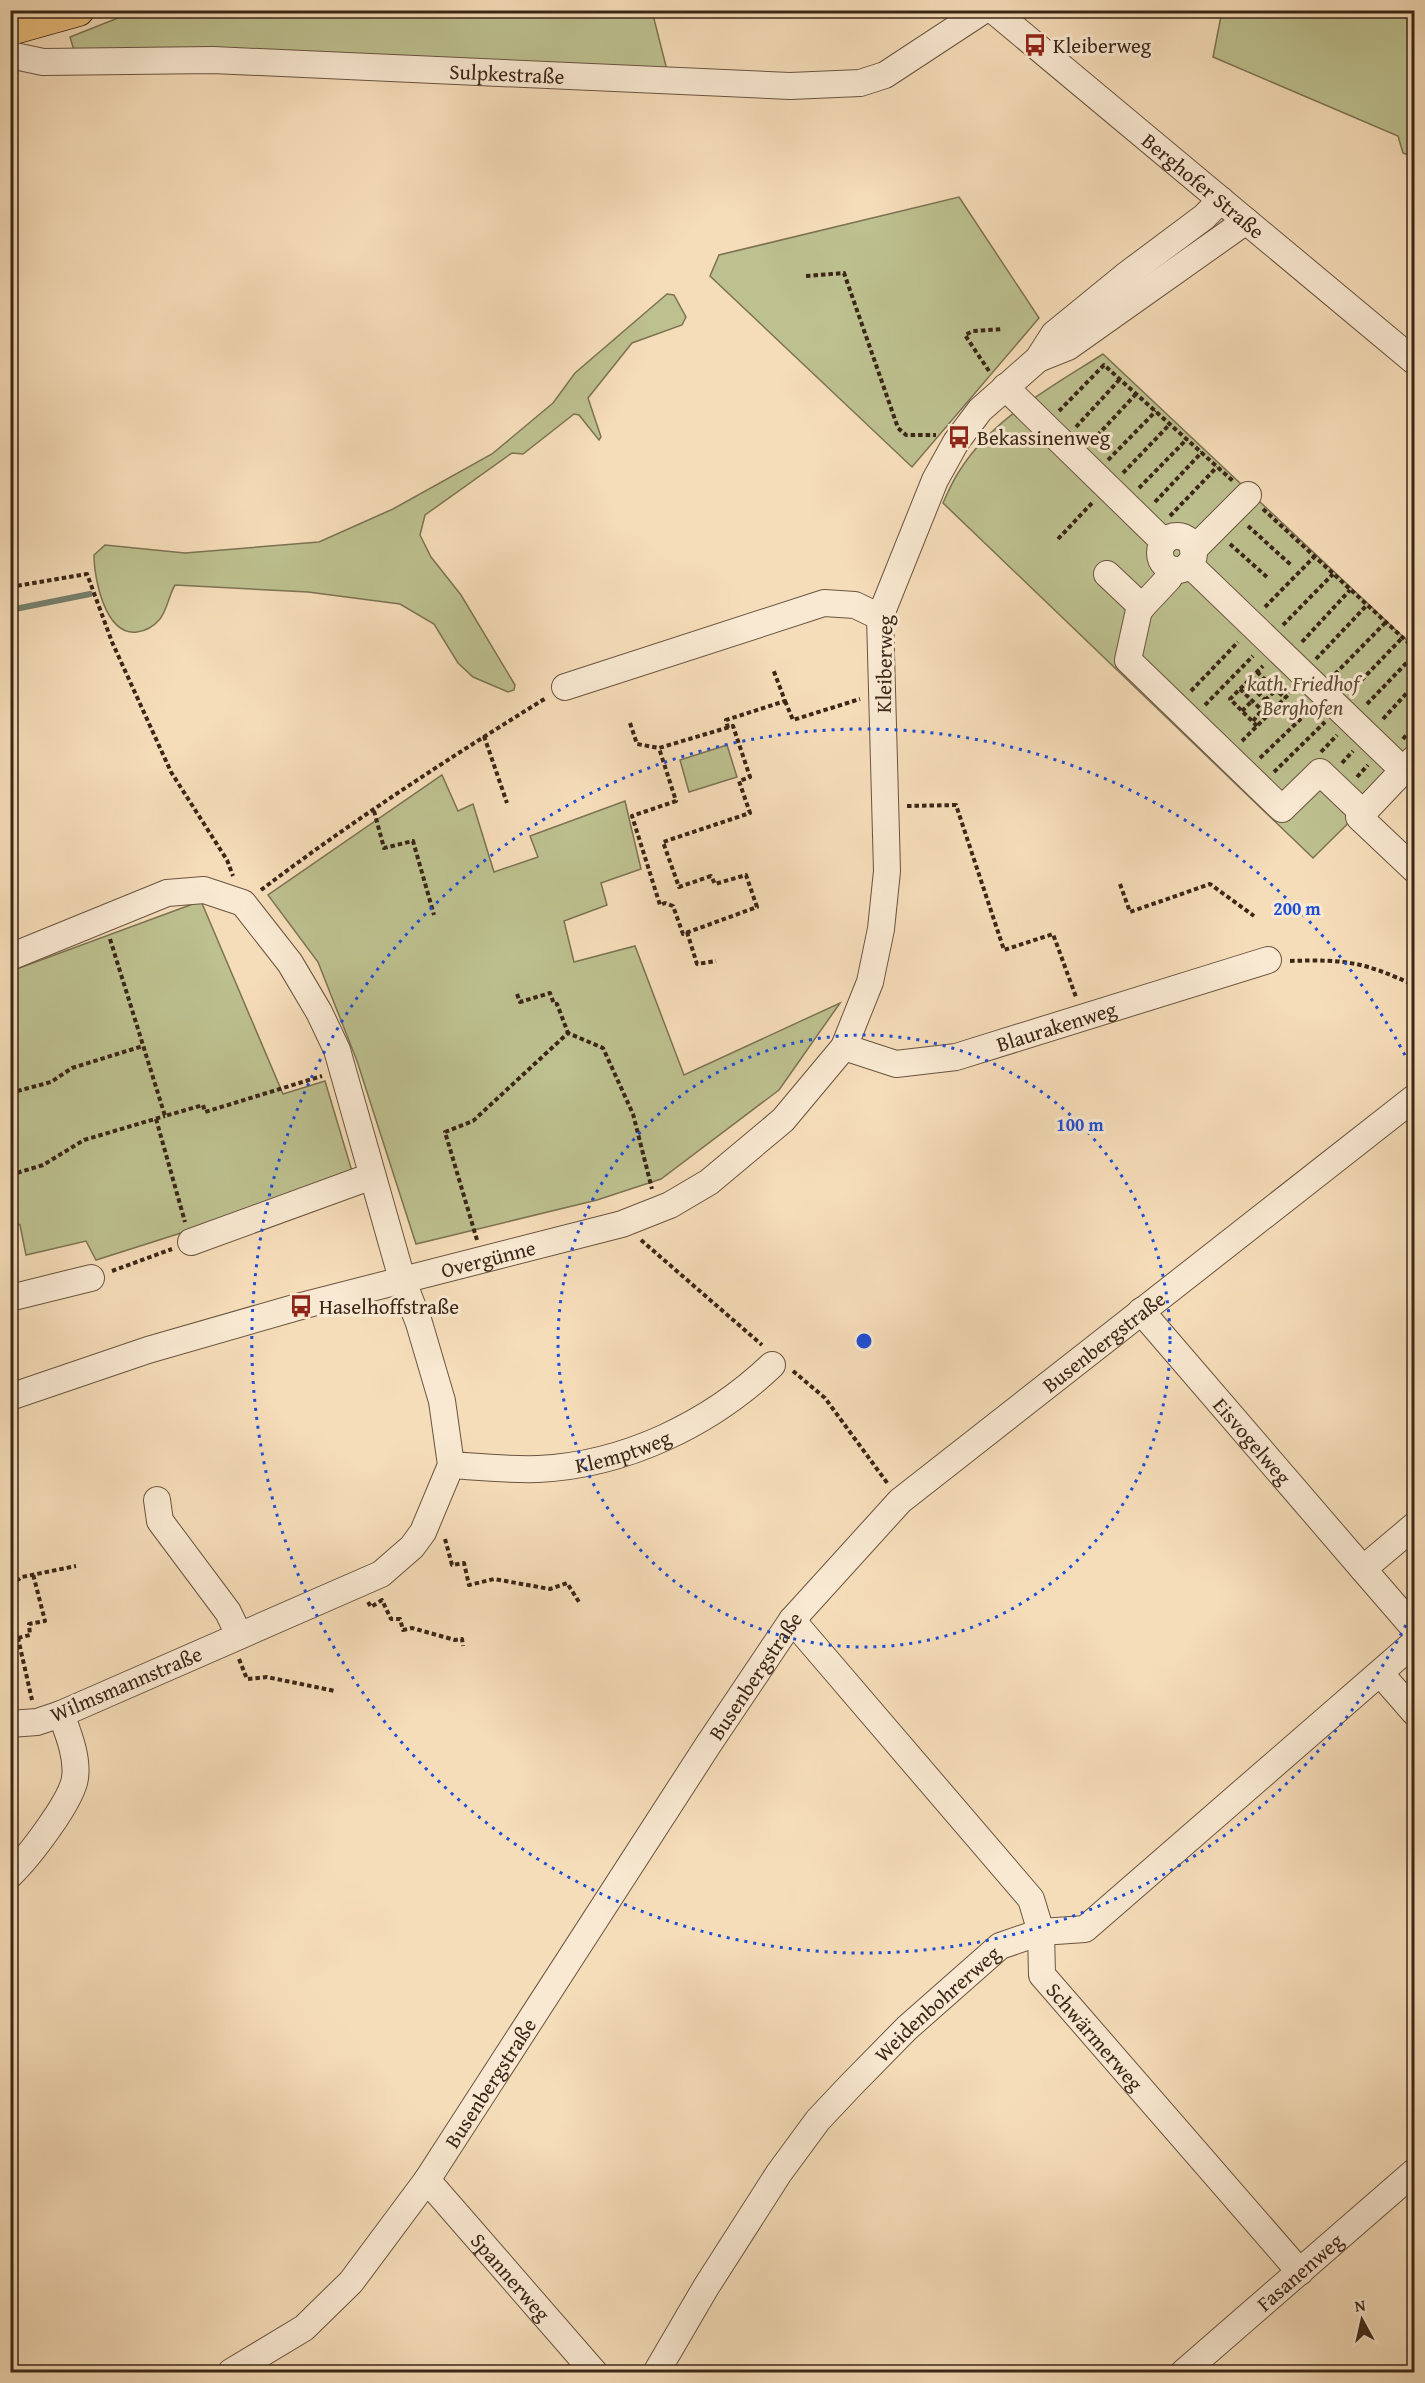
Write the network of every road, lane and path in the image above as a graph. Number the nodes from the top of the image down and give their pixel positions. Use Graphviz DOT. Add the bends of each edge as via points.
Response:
graph roads {
  1 [pos="78,10"];
  2 [pos="996,12"];
  3 [pos="10,29"];
  4 [pos="10,55"];
  5 [pos="1221,200"];
  6 [pos="1246,221"];
  7 [pos="806,276"];
  8 [pos="1003,329"];
  9 [pos="1038,358"];
  10 [pos="1414,361"];
  11 [pos="1120,379"];
  12 [pos="1005,387"];
  13 [pos="1136,394"];
  14 [pos="1156,411"];
  15 [pos="1170,424"];
  16 [pos="1187,439"];
  17 [pos="956,442"];
  18 [pos="1202,453"];
  19 [pos="1217,466"];
  20 [pos="1115,494"];
  21 [pos="1231,512"];
  22 [pos="1058,539"];
  23 [pos="1314,557"];
  24 [pos="1185,561"];
  25 [pos="1290,565"];
  26 [pos="1107,574"];
  27 [pos="1268,578"];
  28 [pos="10,587"];
  29 [pos="1350,590"];
  30 [pos="1367,605"];
  31 [pos="1142,607"];
  32 [pos="880,617"];
  33 [pos="1386,622"];
  34 [pos="1252,625"];
  35 [pos="1403,638"];
  36 [pos="773,669"];
  37 [pos="1257,672"];
  38 [pos="1263,678"];
  39 [pos="1305,681"];
  40 [pos="1247,682"];
  41 [pos="1268,682"];
  42 [pos="565,687"];
  43 [pos="1274,688"];
  44 [pos="1240,689"];
  45 [pos="882,692"];
  46 [pos="1259,694"];
  47 [pos="1285,698"];
  48 [pos="785,701"];
  49 [pos="1253,701"];
  50 [pos="1176,706"];
  51 [pos="1274,709"];
  52 [pos="1262,710"];
  53 [pos="1242,711"];
  54 [pos="1267,715"];
  55 [pos="1252,721"];
  56 [pos="630,723"];
  57 [pos="1257,726"];
  58 [pos="728,728"];
  59 [pos="484,736"];
  60 [pos="659,748"];
  61 [pos="1383,750"];
  62 [pos="1409,764"];
  63 [pos="1243,772"];
  64 [pos="1342,793"];
  65 [pos="507,803"];
  66 [pos="885,806"];
  67 [pos="374,811"];
  68 [pos="1363,813"];
  69 [pos="227,860"];
  70 [pos="1414,869"];
  71 [pos="1120,884"];
  72 [pos="243,903"];
  73 [pos="434,915"];
  74 [pos="1254,916"];
  75 [pos="104,918"];
  76 [pos="687,932"];
  77 [pos="10,957"];
  78 [pos="1268,960"];
  79 [pos="716,961"];
  80 [pos="870,982"];
  81 [pos="1414,985"];
  82 [pos="517,994"];
  83 [pos="1075,995"];
  84 [pos="568,1033"];
  85 [pos="143,1046"];
  86 [pos="844,1047"];
  87 [pos="342,1070"];
  88 [pos="10,1093"];
  89 [pos="1414,1098"];
  90 [pos="165,1116"];
  91 [pos="156,1119"];
  92 [pos="10,1174"];
  93 [pos="372,1176"];
  94 [pos="658,1210"];
  95 [pos="622,1224"];
  96 [pos="191,1242"];
  97 [pos="482,1259"];
  98 [pos="98,1275"];
  99 [pos="402,1279"];
  100 [pos="10,1298"];
  101 [pos="1141,1311"];
  102 [pos="776,1361"];
  103 [pos="10,1397"];
  104 [pos="451,1465"];
  105 [pos="157,1500"];
  106 [pos="900,1501"];
  107 [pos="1414,1526"];
  108 [pos="440,1535"];
  109 [pos="76,1566"];
  110 [pos="1363,1569"];
  111 [pos="33,1574"];
  112 [pos="10,1585"];
  113 [pos="579,1602"];
  114 [pos="370,1604"];
  115 [pos="792,1620"];
  116 [pos="1414,1628"];
  117 [pos="18,1638"];
  118 [pos="10,1639"];
  119 [pos="1414,1643"];
  120 [pos="238,1645"];
  121 [pos="463,1646"];
  122 [pos="1380,1672"];
  123 [pos="335,1691"];
  124 [pos="30,1694"];
  125 [pos="1414,1712"];
  126 [pos="61,1714"];
  127 [pos="10,1724"];
  128 [pos="10,1875"];
  129 [pos="1041,1932"];
  130 [pos="1414,2172"];
  131 [pos="427,2180"];
  132 [pos="1300,2272"];
  133 [pos="657,2372"];
  134 [pos="231,2373"];
  135 [pos="594,2373"];
  136 [pos="1184,2373"];
  1 -- 3 [label="main road"];
  2 -- 4 [label="street, Sulpkestraße" via="885,75 860,83 790,86 213,60 43,62"];
  2 -- 5 [label="street, Berghofer Straße"];
  5 -- 6 [label="street, Berghofer Straße"];
  5 -- 9 [label="street, Kleiberweg" via="1054,334"];
  6 -- 9 [label="street, Kleiberweg" via="1068,347"];
  6 -- 10 [label="street, Berghofer Straße"];
  7 -- 17 [label="path" via="844,273 898,428 906,435 939,434"];
  8 -- 12 [label="path" via="973,330 965,335 986,368"];
  9 -- 12 [label="street, Kleiberweg"];
  11 -- 20 [label="path"];
  12 -- 17 [label="street, Kleiberweg" via="980,410"];
  12 -- 20 [label="street"];
  13 -- 20 [label="path"];
  14 -- 20 [label="path"];
  15 -- 20 [label="path"];
  16 -- 20 [label="path"];
  17 -- 32 [label="street, Kleiberweg" via="935,480"];
  18 -- 20 [label="path"];
  19 -- 20 [label="path"];
  20 -- 22 [label="path"];
  20 -- 24 [label="street" via="1171,537 1190,543"];
  21 -- 24 [label="street"];
  21 -- 25 [label="path"];
  21 -- 27 [label="path"];
  23 -- 34 [label="path"];
  24 -- 31 [label="street"];
  24 -- 34 [label="street"];
  26 -- 31 [label="street"];
  28 -- 69 [label="path" via="87,574 112,642 171,772"];
  29 -- 39 [label="path"];
  30 -- 39 [label="path"];
  31 -- 50 [label="street" via="1128,660"];
  32 -- 42 [label="street" via="855,605 824,603"];
  32 -- 45 [label="street, Kleiberweg"];
  33 -- 39 [label="path"];
  34 -- 39 [label="street"];
  34 -- 50 [label="path"];
  35 -- 39 [label="path"];
  36 -- 48 [label="path"];
  37 -- 38 [label="path"];
  37 -- 39 [label="path"];
  37 -- 40 [label="path"];
  38 -- 41 [label="path"];
  38 -- 46 [label="path"];
  39 -- 41 [label="path"];
  39 -- 43 [label="path"];
  39 -- 47 [label="path"];
  39 -- 61 [label="street"];
  39 -- 63 [label="path"];
  39 -- 63 [label="path"];
  40 -- 44 [label="path"];
  40 -- 46 [label="path"];
  41 -- 43 [label="path"];
  41 -- 46 [label="path"];
  42 -- 59 [label="path"];
  43 -- 46 [label="path"];
  43 -- 47 [label="path"];
  44 -- 49 [label="path"];
  44 -- 53 [label="path" via="1230,699"];
  45 -- 48 [label="path" via="793,720"];
  45 -- 66 [label="street, Kleiberweg"];
  46 -- 49 [label="path"];
  46 -- 49 [label="path"];
  46 -- 51 [label="path"];
  47 -- 51 [label="path"];
  48 -- 58 [label="path" via="726,720"];
  49 -- 52 [label="path"];
  49 -- 53 [label="path"];
  50 -- 63 [label="street"];
  51 -- 54 [label="path"];
  52 -- 54 [label="path"];
  52 -- 55 [label="path"];
  53 -- 55 [label="path"];
  54 -- 57 [label="path"];
  55 -- 57 [label="path"];
  56 -- 60 [label="path" via="637,744"];
  57 -- 63 [label="path"];
  58 -- 60 [label="path"];
  58 -- 76 [label="path" via="733,726 750,777 739,781 750,813 663,842 679,887 711,876 715,884 746,875 757,908"];
  59 -- 65 [label="path"];
  59 -- 67 [label="path"];
  60 -- 76 [label="path" via="676,801 632,816 660,905 673,906 683,934"];
  61 -- 62 [label="street"];
  61 -- 64 [label="path"];
  62 -- 68 [label="street"];
  63 -- 64 [label="street" via="1282,809 1320,772"];
  64 -- 68 [label="street"];
  66 -- 80 [label="street, Kleiberweg" via="887,871"];
  66 -- 83 [label="path" via="956,805 1004,950 1053,934"];
  67 -- 72 [label="path"];
  67 -- 73 [label="path" via="384,848 413,841"];
  68 -- 70 [label="street" via="1359,817"];
  71 -- 74 [label="path" via="1130,912 1210,884"];
  72 -- 75 [label="street" via="204,890 166,893"];
  72 -- 87 [label="street" via="296,972 337,1050"];
  75 -- 77 [label="street"];
  75 -- 85 [label="path"];
  76 -- 79 [label="path" via="697,964"];
  78 -- 81 [label="path" via="1325,958 1359,963"];
  78 -- 86 [label="street, Blaurakenweg" via="956,1057 896,1064"];
  80 -- 86 [label="street, Overgünne"];
  82 -- 84 [label="path" via="520,1002 550,993"];
  84 -- 94 [label="path" via="603,1048 633,1114"];
  84 -- 97 [label="path" via="473,1121 445,1132"];
  85 -- 88 [label="path" via="72,1068 51,1082"];
  85 -- 90 [label="path"];
  86 -- 94 [label="street, Overgünne" via="783,1120 708,1182"];
  87 -- 90 [label="path" via="205,1112 203,1105"];
  87 -- 93 [label="street"];
  89 -- 101 [label="street, Busenbergstraße"];
  90 -- 91 [label="path"];
  91 -- 92 [label="path" via="84,1140 43,1165"];
  91 -- 96 [label="path"];
  93 -- 96 [label="street"];
  93 -- 99 [label="street"];
  94 -- 95 [label="street, Overgünne"];
  95 -- 97 [label="street, Overgünne"];
  95 -- 102 [label="path"];
  96 -- 98 [label="path"];
  97 -- 99 [label="street, Overgünne"];
  98 -- 100 [label="street"];
  99 -- 103 [label="street, Overgünne" via="148,1350"];
  99 -- 104 [label="street" via="420,1323 442,1401"];
  101 -- 106 [label="street, Busenbergstraße"];
  101 -- 110 [label="street, Eisvogelweg"];
  102 -- 104 [label="street, Klemptweg" via="744,1391 701,1420 621,1452 579,1464 538,1468"];
  102 -- 106 [label="path" via="825,1398"];
  104 -- 120 [label="street, Wilmsmannstraße" via="423,1532 397,1562 359,1586"];
  105 -- 120 [label="street" via="160,1521 228,1612"];
  106 -- 115 [label="street, Busenbergstraße"];
  107 -- 110 [label="street"];
  108 -- 113 [label="path" via="446,1540 452,1565 464,1563 469,1585 494,1579 550,1589 567,1583"];
  109 -- 111 [label="path"];
  110 -- 116 [label="street"];
  111 -- 112 [label="path"];
  111 -- 117 [label="path" via="45,1621 29,1624 30,1635"];
  114 -- 121 [label="path" via="371,1607 382,1600 391,1619 400,1619 403,1630 412,1628 462,1639"];
  115 -- 129 [label="street, Schwärmerweg" via="1031,1899"];
  115 -- 131 [label="street, Busenbergstraße"];
  117 -- 118 [label="path"];
  117 -- 124 [label="path"];
  119 -- 122 [label="street, Weidenbohrerweg"];
  120 -- 123 [label="path" via="247,1679 267,1677"];
  120 -- 126 [label="street, Wilmsmannstraße"];
  122 -- 125 [label="street"];
  122 -- 129 [label="street, Weidenbohrerweg" via="1085,1929"];
  126 -- 127 [label="street, Wilmsmannstraße" via="37,1722"];
  126 -- 128 [label="street" via="74,1756 75,1778 39,1840"];
  129 -- 132 [label="street, Schwärmerweg" via="1042,1975"];
  129 -- 133 [label="street, Weidenbohrerweg" via="1000,1946 907,2028 818,2120 747,2221"];
  130 -- 132 [label="street, Fasanenweg"];
  131 -- 134 [label="street, Busenbergstraße" via="351,2282 304,2328"];
  131 -- 135 [label="street, Spannerweg"];
  132 -- 136 [label="street, Fasanenweg"];
}
